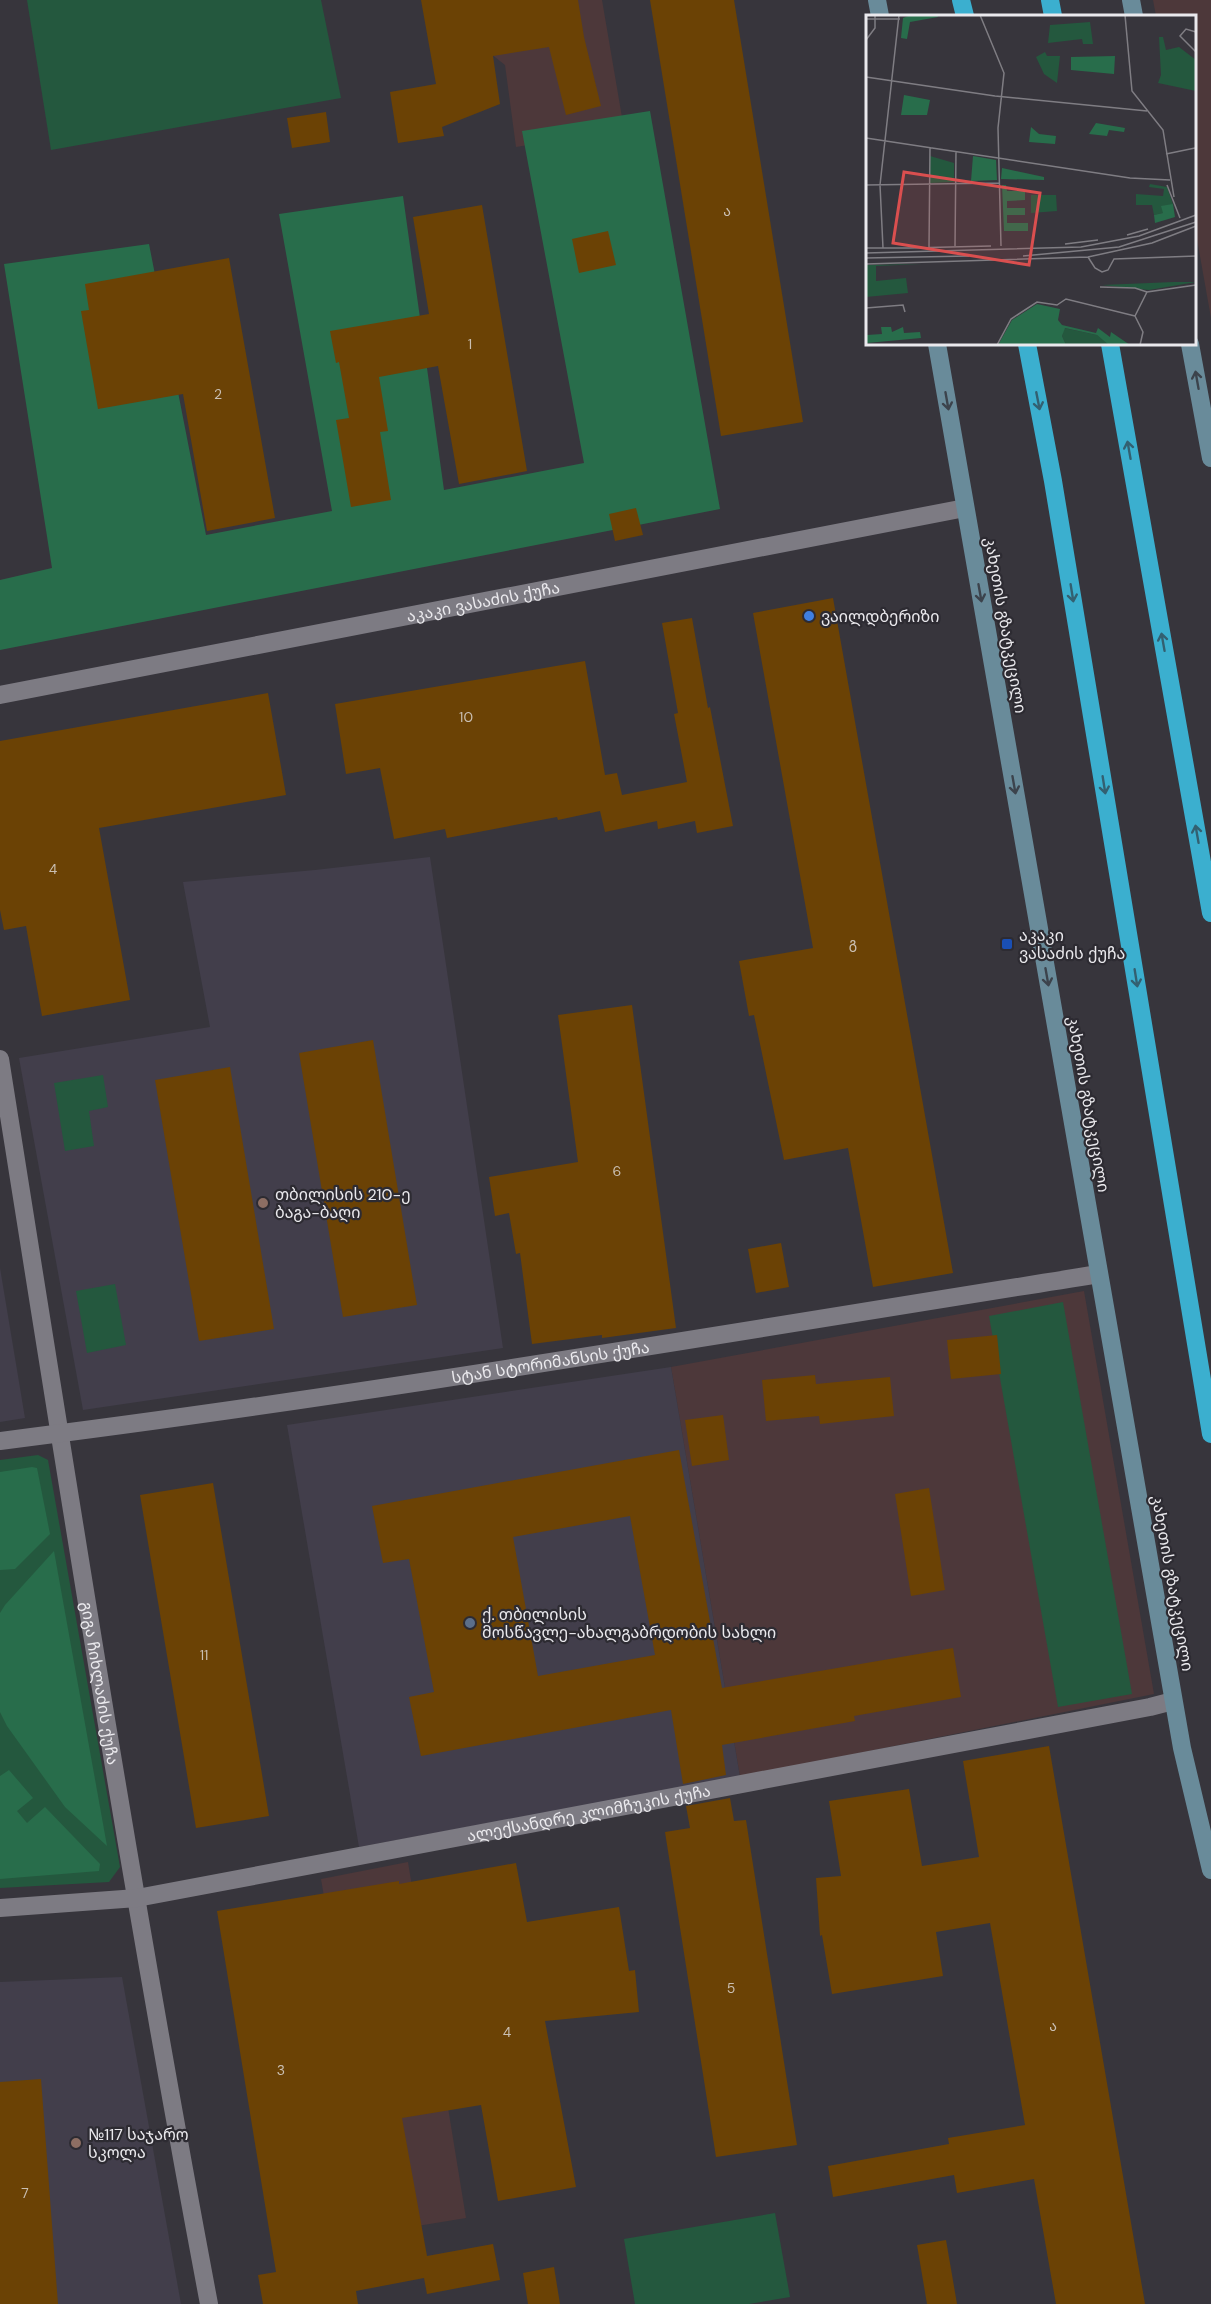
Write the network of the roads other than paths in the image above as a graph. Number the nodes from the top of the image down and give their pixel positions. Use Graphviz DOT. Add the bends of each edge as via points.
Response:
graph roads {
  1 [pos="877,0"];
  2 [pos="962,0"];
  3 [pos="1050,0"];
  4 [pos="1131,0"];
  5 [pos="880,15"];
  6 [pos="965,15"];
  7 [pos="1053,15"];
  8 [pos="1134,15"];
  9 [pos="937,345"];
  10 [pos="1027,345"];
  11 [pos="1110,345"];
  12 [pos="1190,345"];
  13 [pos="1211,458"];
  14 [pos="965,508"];
  15 [pos="0,695"];
  16 [pos="1211,913"];
  17 [pos="0,1059"];
  18 [pos="1099,1274"];
  19 [pos="59,1434"];
  20 [pos="1211,1434"];
  21 [pos="0,1441"];
  22 [pos="1173,1701"];
  23 [pos="1211,1870"];
  24 [pos="137,1898"];
  25 [pos="0,1908"];
  26 [pos="209,2304"];
  1 -- 5 [label="street"];
  2 -- 6 [label="highway"];
  3 -- 7 [label="highway"];
  4 -- 8 [label="street"];
  9 -- 14 [label="street, კახეთის გზატკეცილი, one-way"];
  10 -- 20 [label="highway, one-way"];
  16 -- 11 [label="highway, one-way"];
  13 -- 12 [label="street, one-way"];
  14 -- 15 [label="street, აკაკი ვასაძის ქუჩა"];
  14 -- 18 [label="street, კახეთის გზატკეცილი, one-way"];
  17 -- 19 [label="street, გიგა ჩიხლაძის ქუჩა"];
  18 -- 19 [label="street, სტან სტორიმანსის ქუჩა" via="709,1338"];
  18 -- 22 [label="street, კახეთის გზატკეცილი"];
  19 -- 21 [label="street, სტან სტორიმანსის ქუჩა"];
  19 -- 24 [label="street, გიგა ჩიხლაძის ქუჩა"];
  22 -- 23 [label="street, კახეთის გზატკეცილი"];
  22 -- 24 [label="street, ალექსანდრე კლიმჩუკის ქუჩა"];
  24 -- 25 [label="street, ალექსანდრე კლიმჩუკის ქუჩა"];
  24 -- 26 [label="street, გიგა ჩიხლაძის ქუჩა"];
}
